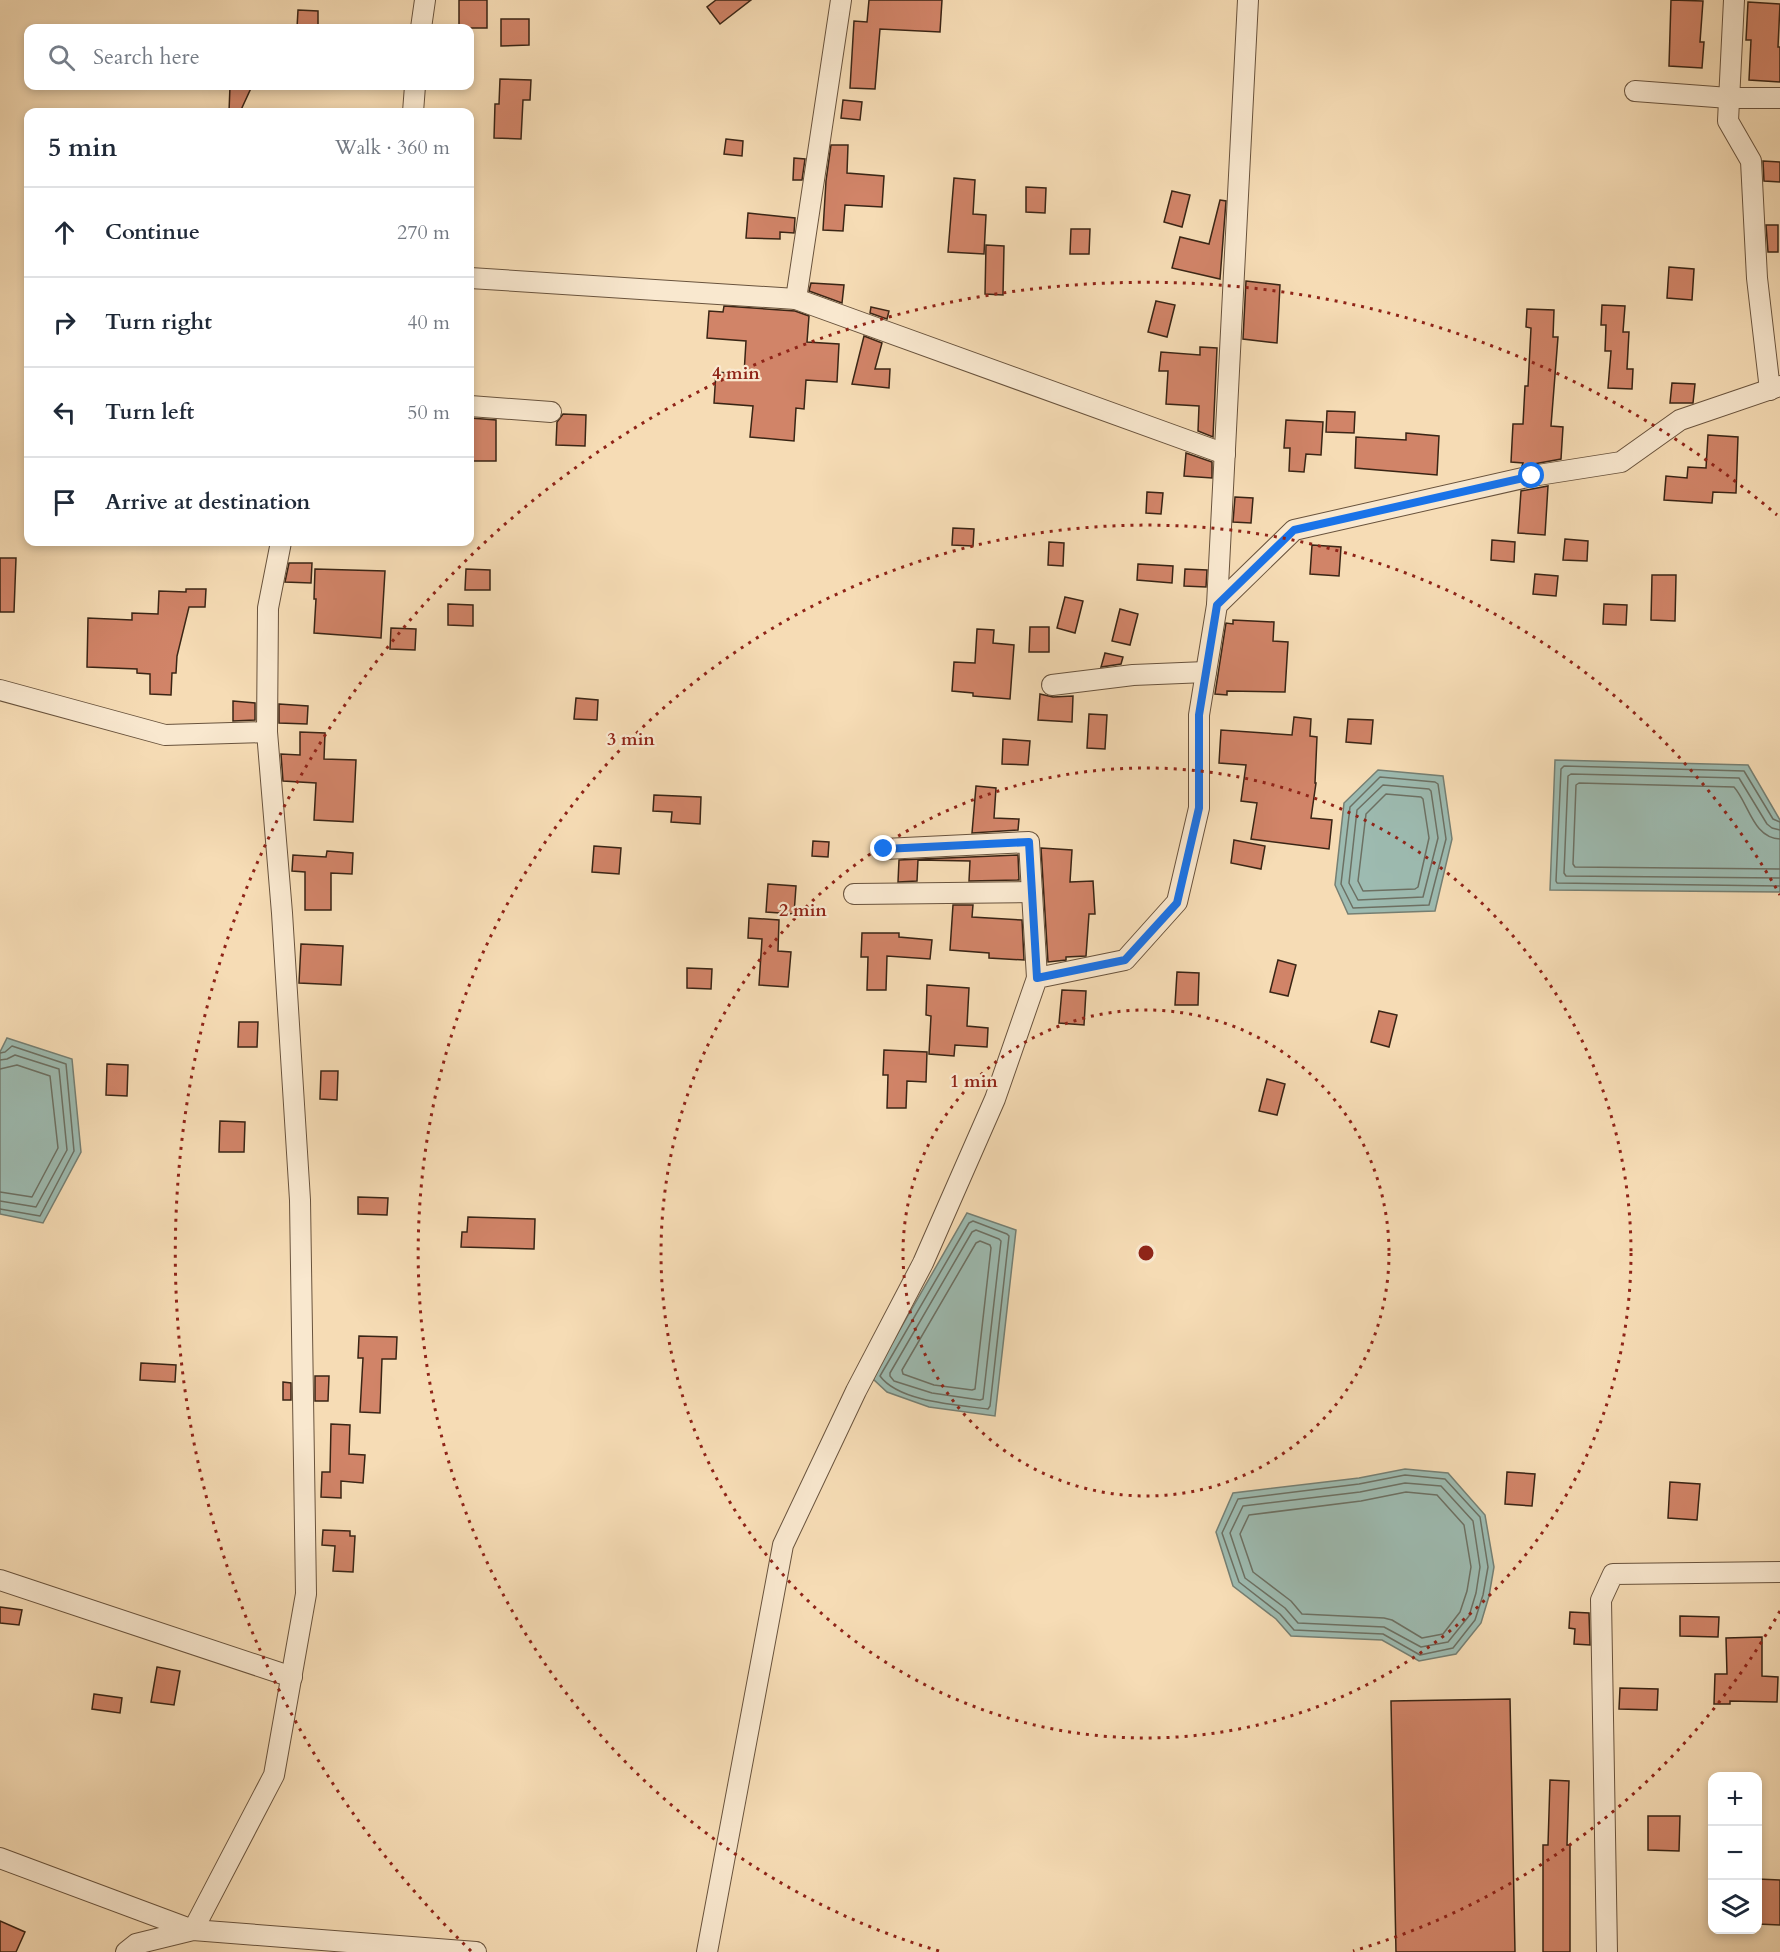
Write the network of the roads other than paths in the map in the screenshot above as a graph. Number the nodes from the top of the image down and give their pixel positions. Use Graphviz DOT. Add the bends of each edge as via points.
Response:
graph roads {
  1 [pos="425,0"];
  2 [pos="841,0"];
  3 [pos="1248,0"];
  4 [pos="1734,0"];
  5 [pos="422,24"];
  6 [pos="415,90"];
  7 [pos="1635,91"];
  8 [pos="1729,98"];
  9 [pos="1780,98"];
  10 [pos="413,108"];
  11 [pos="474,278"];
  12 [pos="796,299"];
  13 [pos="1775,388"];
  14 [pos="474,406"];
  15 [pos="551,412"];
  16 [pos="1225,454"];
  17 [pos="280,546"];
  18 [pos="1217,605"];
  19 [pos="1206,672"];
  20 [pos="1052,685"];
  21 [pos="0,690"];
  22 [pos="267,732"];
  23 [pos="884,849"];
  24 [pos="1032,892"];
  25 [pos="854,894"];
  26 [pos="1037,978"];
  27 [pos="1780,1572"];
  28 [pos="0,1580"];
  29 [pos="292,1677"];
  30 [pos="0,1858"];
  31 [pos="193,1930"];
  32 [pos="126,1952"];
  33 [pos="476,1952"];
  34 [pos="707,1952"];
  35 [pos="1607,1952"];
  1 -- 5 [label="street"];
  2 -- 12 [label="street"];
  3 -- 16 [label="street"];
  4 -- 8 [label="street"];
  6 -- 10 [label="street"];
  7 -- 8 [label="street"];
  8 -- 9 [label="street"];
  8 -- 13 [label="street" via="1728,122 1751,161 1757,278"];
  11 -- 12 [label="street"];
  12 -- 16 [label="street"];
  13 -- 18 [label="street" via="1680,420 1621,462 1532,476 1294,530"];
  14 -- 15 [label="street"];
  16 -- 18 [label="street"];
  17 -- 22 [label="street" via="268,608"];
  18 -- 19 [label="street"];
  19 -- 20 [label="street" via="1132,675"];
  19 -- 26 [label="street" via="1199,715 1199,808 1177,903 1125,960"];
  21 -- 22 [label="street" via="165,735"];
  22 -- 29 [label="street" via="300,1200 306,1594"];
  23 -- 24 [label="street" via="1029,842"];
  24 -- 25 [label="street"];
  24 -- 26 [label="street"];
  26 -- 34 [label="street" via="995,1099 923,1263 856,1391 783,1545"];
  27 -- 35 [label="street" via="1613,1574 1601,1600"];
  28 -- 29 [label="street"];
  29 -- 31 [label="street" via="274,1775"];
  30 -- 31 [label="street"];
  31 -- 32 [label="street" via="136,1944"];
  31 -- 33 [label="street"];
}
